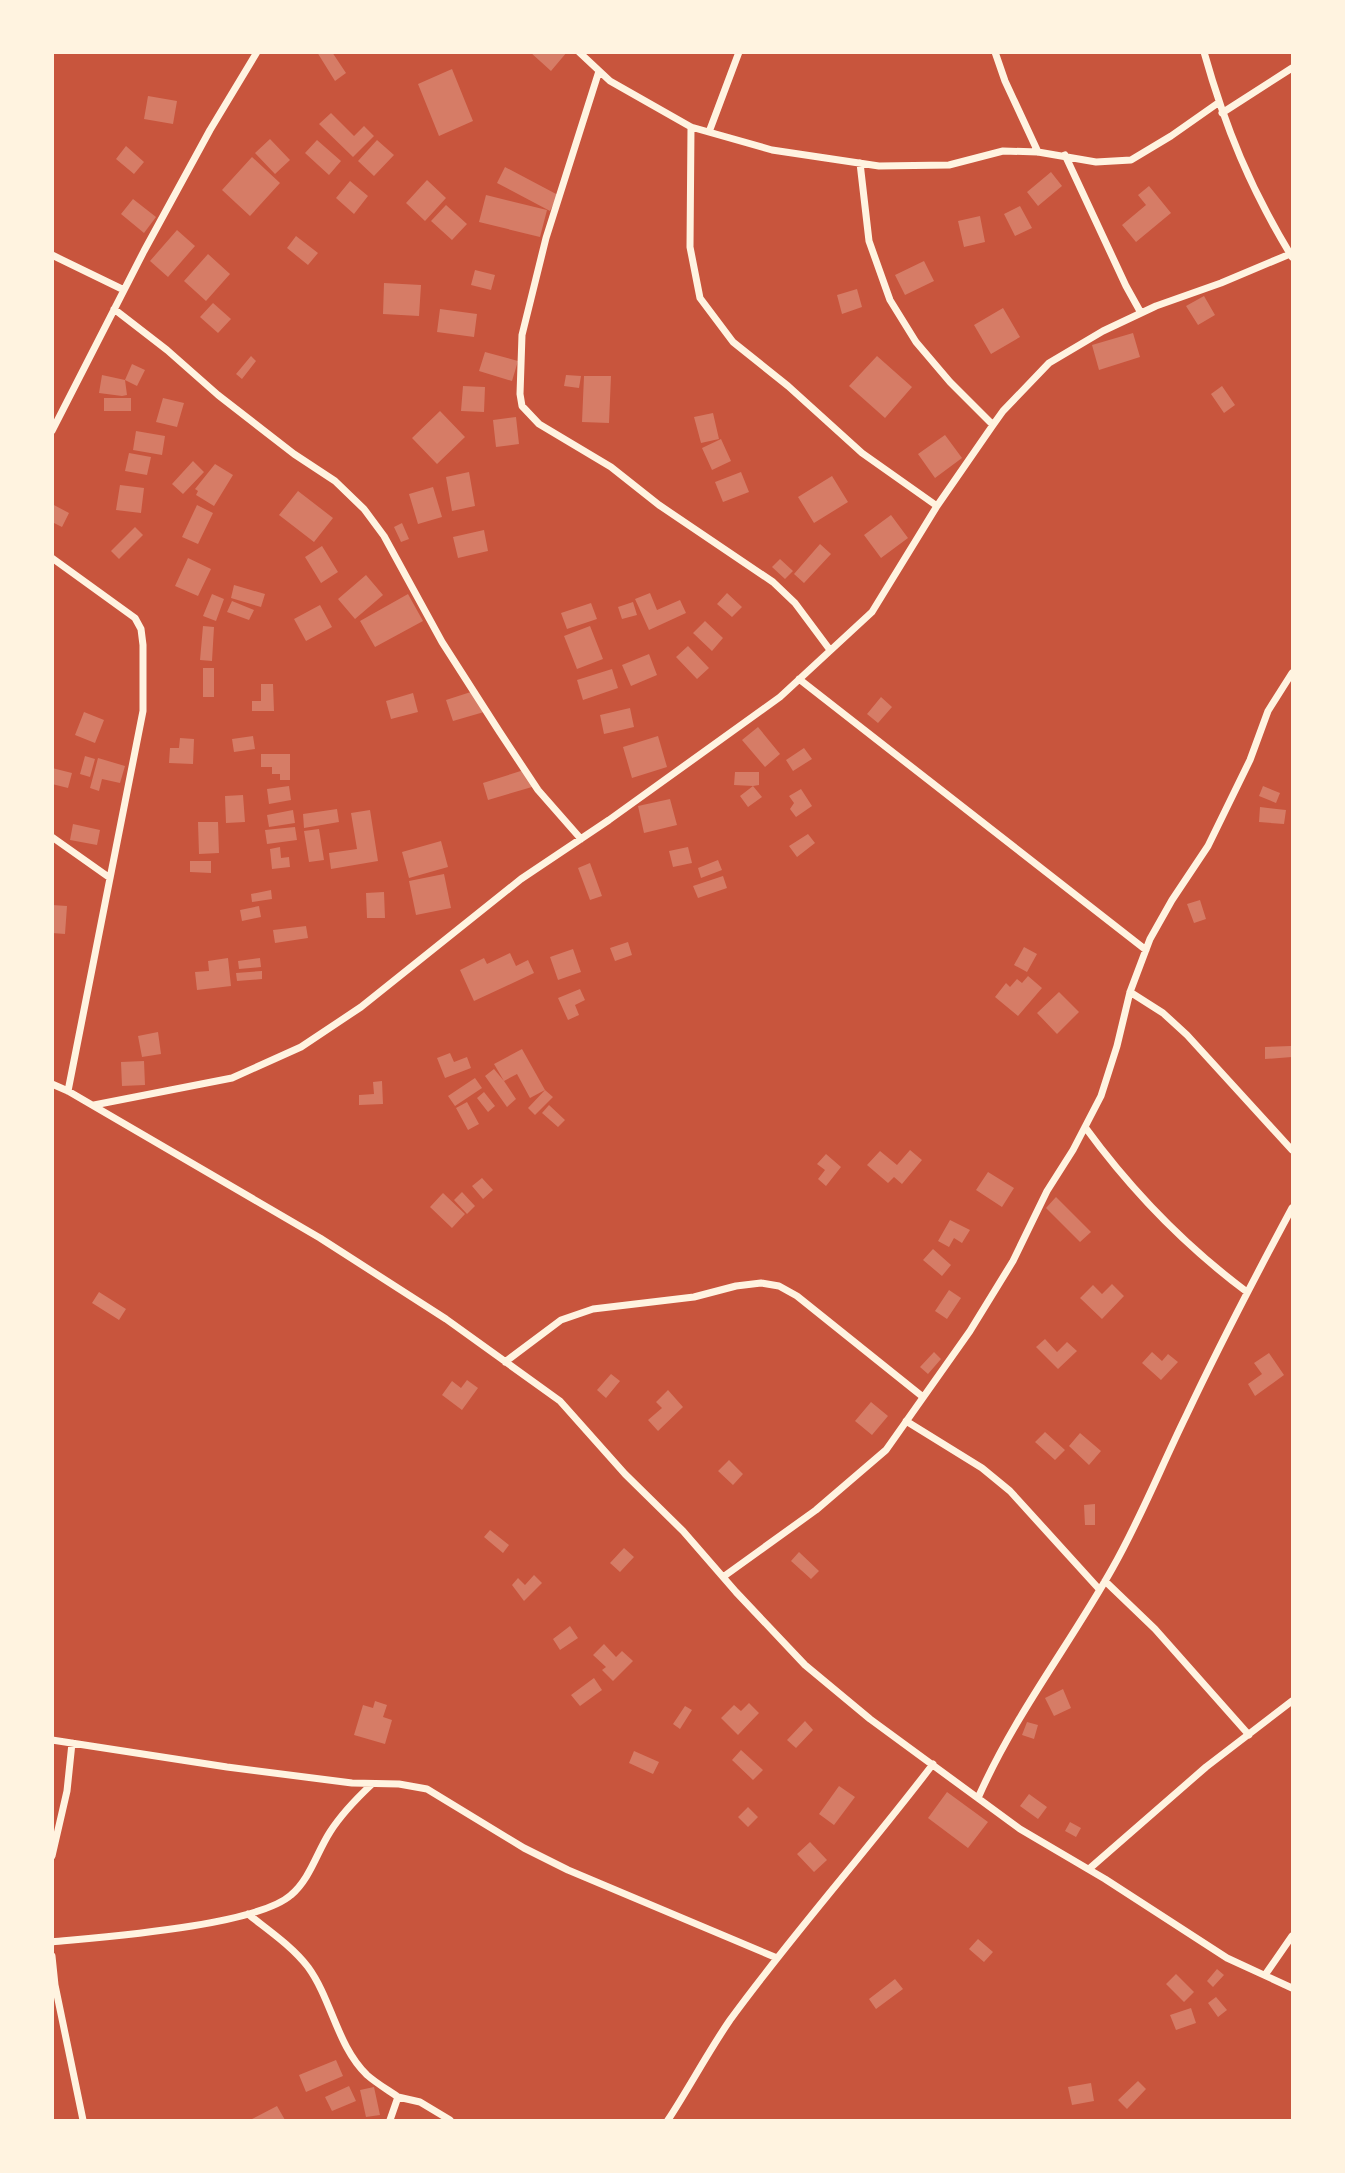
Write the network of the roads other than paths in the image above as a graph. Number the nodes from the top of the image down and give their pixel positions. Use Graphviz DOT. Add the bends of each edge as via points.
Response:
graph roads {
  1 [pos="257,52"];
  2 [pos="579,52"];
  3 [pos="739,52"];
  4 [pos="996,52"];
  5 [pos="1204,52"];
  6 [pos="1293,68"];
  7 [pos="599,71"];
  8 [pos="1218,103"];
  9 [pos="1222,113"];
  10 [pos="691,127"];
  11 [pos="709,132"];
  12 [pos="1038,152"];
  13 [pos="1065,155"];
  14 [pos="860,163"];
  15 [pos="52,256"];
  16 [pos="1292,256"];
  17 [pos="124,290"];
  18 [pos="114,309"];
  19 [pos="1141,313"];
  20 [pos="993,425"];
  21 [pos="52,431"];
  22 [pos="937,506"];
  23 [pos="52,558"];
  24 [pos="830,650"];
  25 [pos="1293,673"];
  26 [pos="799,679"];
  27 [pos="52,837"];
  28 [pos="581,839"];
  29 [pos="110,878"];
  30 [pos="1146,950"];
  31 [pos="1130,992"];
  32 [pos="52,1084"];
  33 [pos="68,1091"];
  34 [pos="93,1105"];
  35 [pos="1085,1127"];
  36 [pos="1293,1150"];
  37 [pos="1293,1208"];
  38 [pos="1247,1292"];
  39 [pos="505,1362"];
  40 [pos="923,1397"];
  41 [pos="906,1421"];
  42 [pos="723,1577"];
  43 [pos="1105,1581"];
  44 [pos="1099,1590"];
  45 [pos="1293,1701"];
  46 [pos="1248,1735"];
  47 [pos="52,1740"];
  48 [pos="72,1743"];
  49 [pos="933,1764"];
  50 [pos="372,1783"];
  51 [pos="978,1798"];
  52 [pos="52,1856"];
  53 [pos="1088,1869"];
  54 [pos="247,1914"];
  55 [pos="1293,1936"];
  56 [pos="52,1942"];
  57 [pos="52,1956"];
  58 [pos="777,1958"];
  59 [pos="1265,1975"];
  60 [pos="1293,1988"];
  61 [pos="398,2097"];
  62 [pos="83,2120"];
  63 [pos="390,2120"];
  64 [pos="450,2120"];
  65 [pos="668,2120"];
  1 -- 17 [label="street"];
  2 -- 7 [label="street"];
  3 -- 11 [label="street"];
  4 -- 12 [label="street"];
  5 -- 8 [label="street"];
  6 -- 9 [label="street"];
  7 -- 10 [label="street"];
  7 -- 24 [label="street" via="546,238 522,335 522,406 539,425 611,467 659,506 773,582"];
  8 -- 9 [label="street"];
  8 -- 13 [label="street" via="1131,160 1096,162"];
  9 -- 16 [label="street" via="1244,170"];
  10 -- 11 [label="street"];
  10 -- 22 [label="street" via="690,247 700,298 733,342 862,453"];
  11 -- 14 [label="street" via="772,150"];
  12 -- 13 [label="street"];
  12 -- 14 [label="street" via="1003,152 950,165"];
  13 -- 19 [label="street"];
  14 -- 20 [label="street" via="869,241 890,300 916,342"];
  15 -- 17 [label="street"];
  16 -- 19 [label="street"];
  17 -- 18 [label="street"];
  18 -- 21 [label="street"];
  18 -- 28 [label="street" via="218,395 335,481 364,509 499,731 538,790"];
  19 -- 20 [label="street" via="1049,363"];
  20 -- 22 [label="street"];
  22 -- 24 [label="street" via="872,612"];
  23 -- 29 [label="street" via="135,618 141,629 143,711"];
  24 -- 26 [label="street"];
  25 -- 30 [label="street" via="1268,711 1208,846 1171,900"];
  26 -- 28 [label="street"];
  26 -- 30 [label="street"];
  27 -- 29 [label="street"];
  28 -- 34 [label="street" via="521,879 361,1006 301,1047 232,1079"];
  29 -- 33 [label="street"];
  30 -- 31 [label="street"];
  31 -- 35 [label="street" via="1101,1096"];
  31 -- 36 [label="street" via="1187,1034"];
  32 -- 33 [label="street"];
  33 -- 34 [label="street"];
  34 -- 39 [label="street" via="320,1238"];
  35 -- 38 [label="street" via="1177,1234"];
  35 -- 40 [label="street" via="1013,1261"];
  37 -- 38 [label="street"];
  38 -- 43 [label="street"];
  39 -- 40 [label="street" via="561,1320 593,1309 694,1297 761,1283 797,1296"];
  39 -- 42 [label="street" via="560,1401"];
  40 -- 41 [label="street"];
  41 -- 42 [label="street" via="886,1450 816,1510"];
  41 -- 44 [label="street" via="1010,1490"];
  42 -- 49 [label="street" via="805,1665"];
  43 -- 44 [label="street"];
  43 -- 46 [label="street" via="1155,1629"];
  44 -- 51 [label="street" via="1017,1719"];
  45 -- 46 [label="street"];
  46 -- 53 [label="street"];
  47 -- 48 [label="street"];
  48 -- 50 [label="street" via="239,1769"];
  48 -- 52 [label="street"];
  49 -- 51 [label="street"];
  49 -- 58 [label="street"];
  50 -- 54 [label="street" via="348,1806 290,1896"];
  50 -- 58 [label="street" via="427,1789 568,1870"];
  51 -- 53 [label="street"];
  53 -- 59 [label="street" via="1227,1958"];
  54 -- 56 [label="street" via="138,1934"];
  54 -- 61 [label="street" via="308,1966 354,2057 366,2074"];
  55 -- 59 [label="street"];
  57 -- 62 [label="street"];
  58 -- 65 [label="street" via="728,2023"];
  59 -- 60 [label="street"];
  61 -- 63 [label="street"];
  61 -- 64 [label="street" via="420,2102"];
}
